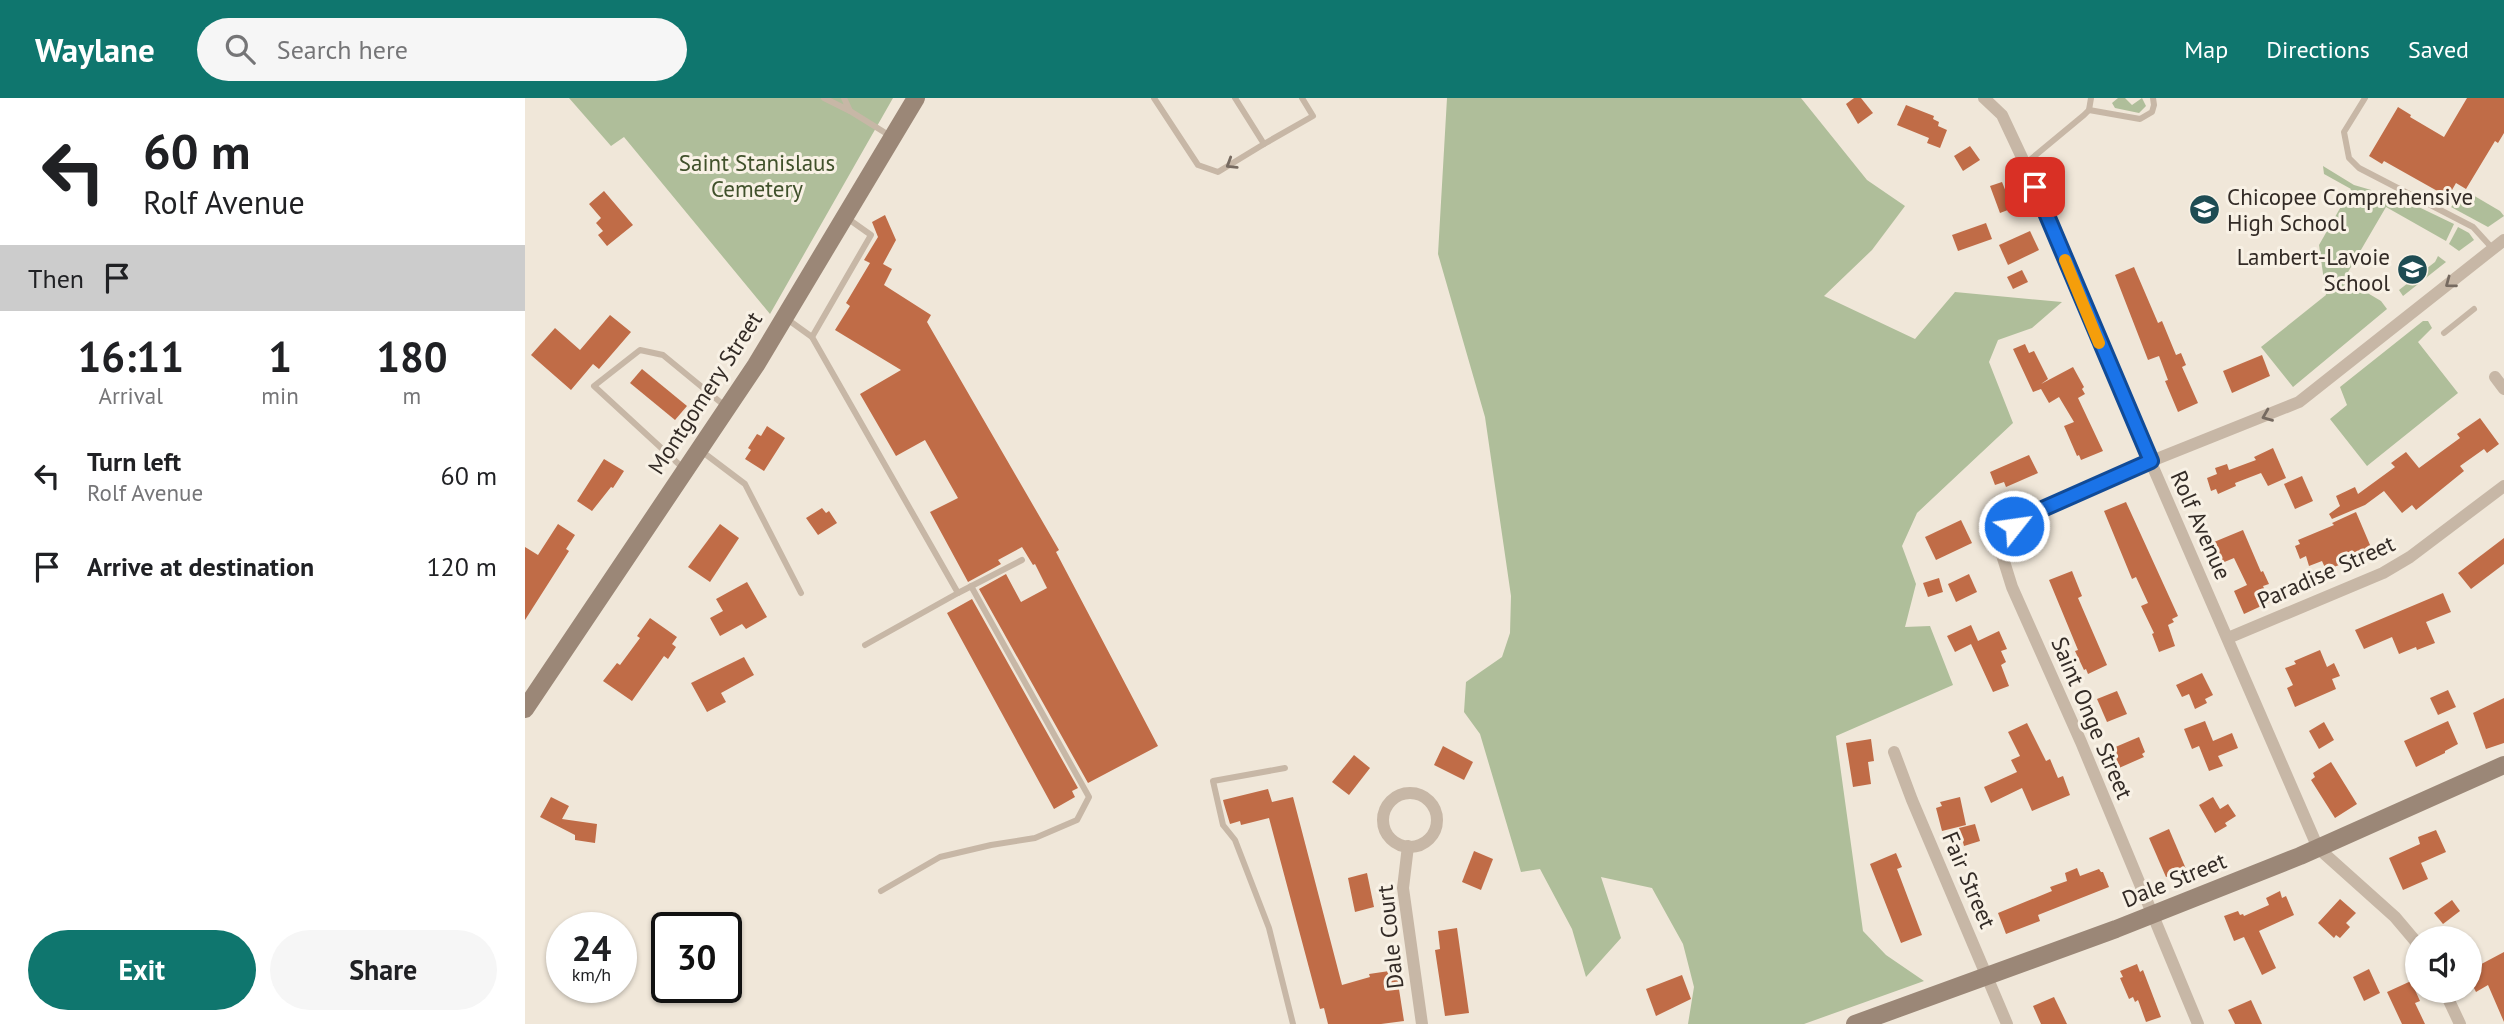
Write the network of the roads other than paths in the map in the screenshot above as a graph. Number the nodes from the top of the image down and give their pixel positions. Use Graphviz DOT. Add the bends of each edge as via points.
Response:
graph roads {
  1 [pos="824,98"];
  2 [pos="844,98"];
  3 [pos="916,98"];
  4 [pos="1154,98"];
  5 [pos="1235,98"];
  6 [pos="1302,98"];
  7 [pos="1984,98"];
  8 [pos="2091,98"];
  9 [pos="2153,98"];
  10 [pos="2365,98"];
  11 [pos="2089,110"];
  12 [pos="850,111"];
  13 [pos="893,138"];
  14 [pos="1264,144"];
  15 [pos="2025,164"];
  16 [pos="846,217"];
  17 [pos="2504,240"];
  18 [pos="2493,249"];
  19 [pos="2474,309"];
  20 [pos="785,317"];
  21 [pos="2444,333"];
  22 [pos="812,337"];
  23 [pos="2495,377"];
  24 [pos="2504,389"];
  25 [pos="727,407"];
  26 [pos="699,449"];
  27 [pos="2151,461"];
  28 [pos="685,469"];
  29 [pos="2504,486"];
  30 [pos="1022,560"];
  31 [pos="971,586"];
  32 [pos="801,593"];
  33 [pos="958,593"];
  34 [pos="2228,638"];
  35 [pos="865,645"];
  36 [pos="525,709"];
  37 [pos="1894,752"];
  38 [pos="2504,765"];
  39 [pos="1285,768"];
  40 [pos="1408,846"];
  41 [pos="2318,848"];
  42 [pos="881,891"];
  43 [pos="2153,915"];
  44 [pos="2405,929"];
  45 [pos="1986,976"];
  46 [pos="2450,1003"];
  47 [pos="1293,1024"];
  48 [pos="1422,1024"];
  49 [pos="1855,1024"];
  50 [pos="2007,1024"];
  51 [pos="2198,1024"];
  52 [pos="2460,1024"];
  1 -- 12 [label="lane"];
  2 -- 12 [label="lane"];
  3 -- 13 [label="main road, Montgomery Street"];
  14 -- 4 [label="lane, one-way" via="1218,172 1198,165"];
  5 -- 14 [label="lane"];
  6 -- 14 [label="lane" via="1313,116"];
  7 -- 15 [label="street, Rolf Avenue" via="2002,115"];
  8 -- 11 [label="lane"];
  9 -- 11 [label="lane" via="2152,112 2140,120"];
  10 -- 18 [label="lane" via="2344,132 2349,158 2359,168 2473,227"];
  11 -- 15 [label="lane"];
  12 -- 13 [label="lane"];
  13 -- 16 [label="main road, Montgomery Street"];
  15 -- 27 [label="street, Rolf Avenue"];
  16 -- 20 [label="main road, Montgomery Street"];
  16 -- 22 [label="lane" via="871,235"];
  17 -- 18 [label="street"];
  18 -- 27 [label="street, one-way" via="2299,402"];
  19 -- 21 [label="lane"];
  20 -- 22 [label="lane"];
  20 -- 25 [label="main road, Montgomery Street"];
  22 -- 33 [label="lane"];
  23 -- 24 [label="street"];
  25 -- 26 [label="main road, Montgomery Street"];
  25 -- 28 [label="lane" via="663,355 640,350 594,386"];
  26 -- 28 [label="main road, Montgomery Street"];
  26 -- 32 [label="lane" via="745,484"];
  27 -- 34 [label="street, Rolf Avenue"];
  27 -- 43 [label="street, Saint Onge Street" via="2014,526 2002,555 2011,587"];
  28 -- 36 [label="main road, Montgomery Street"];
  29 -- 34 [label="street, Paradise Street" via="2383,573"];
  30 -- 31 [label="lane"];
  31 -- 33 [label="lane"];
  31 -- 42 [label="lane" via="1089,797 1077,820 1034,838 940,858"];
  33 -- 35 [label="lane"];
  34 -- 41 [label="street, Rolf Avenue"];
  37 -- 45 [label="street, Fair Street"];
  38 -- 41 [label="main road, Dale Street"];
  39 -- 47 [label="lane" via="1213,781 1223,825 1235,840 1269,928"];
  40 -- 40 [label="street" via="1425,842 1437,821 1432,804 1411,793 1395,798 1383,818 1388,835"];
  40 -- 48 [label="street, Dale Court" via="1403,888"];
  41 -- 43 [label="main road, Dale Street"];
  41 -- 44 [label="street, Rolf Avenue"];
  43 -- 45 [label="main road, Dale Street"];
  43 -- 51 [label="street, Saint Onge Street"];
  45 -- 49 [label="main road, Dale Street"];
  45 -- 50 [label="street, Fair Street"];
  46 -- 52 [label="street"];
}
